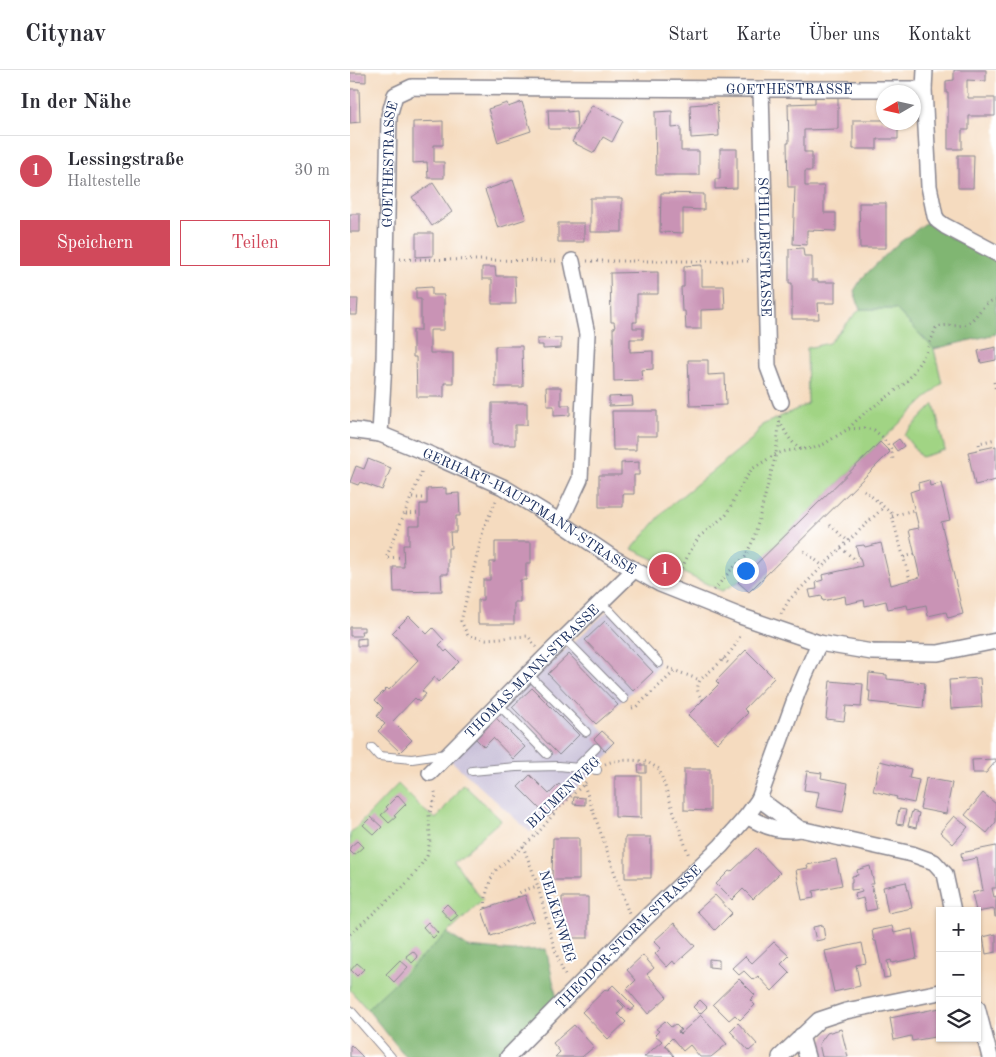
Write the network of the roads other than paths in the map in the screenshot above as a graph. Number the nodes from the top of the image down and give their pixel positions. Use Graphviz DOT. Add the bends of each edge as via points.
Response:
graph roads {
  1 [pos="925,70"];
  2 [pos="760,89"];
  3 [pos="924,89"];
  4 [pos="996,253"];
  5 [pos="572,261"];
  6 [pos="781,402"];
  7 [pos="350,430"];
  8 [pos="380,434"];
  9 [pos="560,522"];
  10 [pos="634,570"];
  11 [pos="600,604"];
  12 [pos="564,638"];
  13 [pos="819,642"];
  14 [pos="996,642"];
  15 [pos="659,663"];
  16 [pos="528,674"];
  17 [pos="624,699"];
  18 [pos="498,704"];
  19 [pos="586,732"];
  20 [pos="372,748"];
  21 [pos="596,748"];
  22 [pos="448,754"];
  23 [pos="548,754"];
  24 [pos="576,768"];
  25 [pos="597,770"];
  26 [pos="472,771"];
  27 [pos="430,773"];
  28 [pos="759,799"];
  29 [pos="748,816"];
  30 [pos="800,829"];
  31 [pos="953,907"];
  32 [pos="936,993"];
  33 [pos="350,1010"];
  34 [pos="981,1022"];
  35 [pos="801,1036"];
  36 [pos="391,1057"];
  37 [pos="508,1057"];
  38 [pos="780,1057"];
  39 [pos="807,1057"];
  40 [pos="990,1057"];
  1 -- 3 [label="street"];
  2 -- 3 [label="street, GOETHESTRASSE"];
  2 -- 6 [label="street, SCHILLERSTRASSE" via="768,367"];
  2 -- 8 [label="street, GOETHESTRASSE" via="412,87 395,96 388,116"];
  3 -- 4 [label="street" via="929,186 935,216 945,226"];
  5 -- 9 [label="street" via="587,334 580,479"];
  7 -- 8 [label="street, GERHART-HAUPTMANN-STRASSE"];
  8 -- 9 [label="street, GERHART-HAUPTMANN-STRASSE" via="503,487"];
  9 -- 10 [label="street, GERHART-HAUPTMANN-STRASSE"];
  10 -- 11 [label="street, THOMAS-MANN-STRASSE"];
  10 -- 13 [label="street, GERHART-HAUPTMANN-STRASSE" via="704,602"];
  11 -- 12 [label="street, THOMAS-MANN-STRASSE"];
  11 -- 15 [label="lane" via="610,610"];
  12 -- 16 [label="street, THOMAS-MANN-STRASSE"];
  12 -- 17 [label="lane"];
  13 -- 14 [label="street, GERHART-HAUPTMANN-STRASSE" via="872,652 938,653"];
  13 -- 28 [label="street, THEODOR-STORM-STRASSE"];
  16 -- 18 [label="street, THOMAS-MANN-STRASSE"];
  16 -- 19 [label="lane"];
  18 -- 22 [label="street, THOMAS-MANN-STRASSE"];
  18 -- 23 [label="lane"];
  20 -- 22 [label="lane" via="379,756 412,759"];
  21 -- 24 [label="lane"];
  22 -- 27 [label="street, THOMAS-MANN-STRASSE"];
  24 -- 25 [label="lane"];
  24 -- 26 [label="lane" via="516,767"];
  28 -- 29 [label="street, THEODOR-STORM-STRASSE"];
  28 -- 30 [label="street"];
  29 -- 30 [label="street" via="771,828"];
  29 -- 37 [label="street, THEODOR-STORM-STRASSE"];
  30 -- 31 [label="street" via="912,854 934,862 944,874"];
  32 -- 35 [label="street" via="846,1011 819,1020"];
  33 -- 36 [label="lane"];
  34 -- 40 [label="street"];
  35 -- 38 [label="street"];
  35 -- 39 [label="street"];
}
